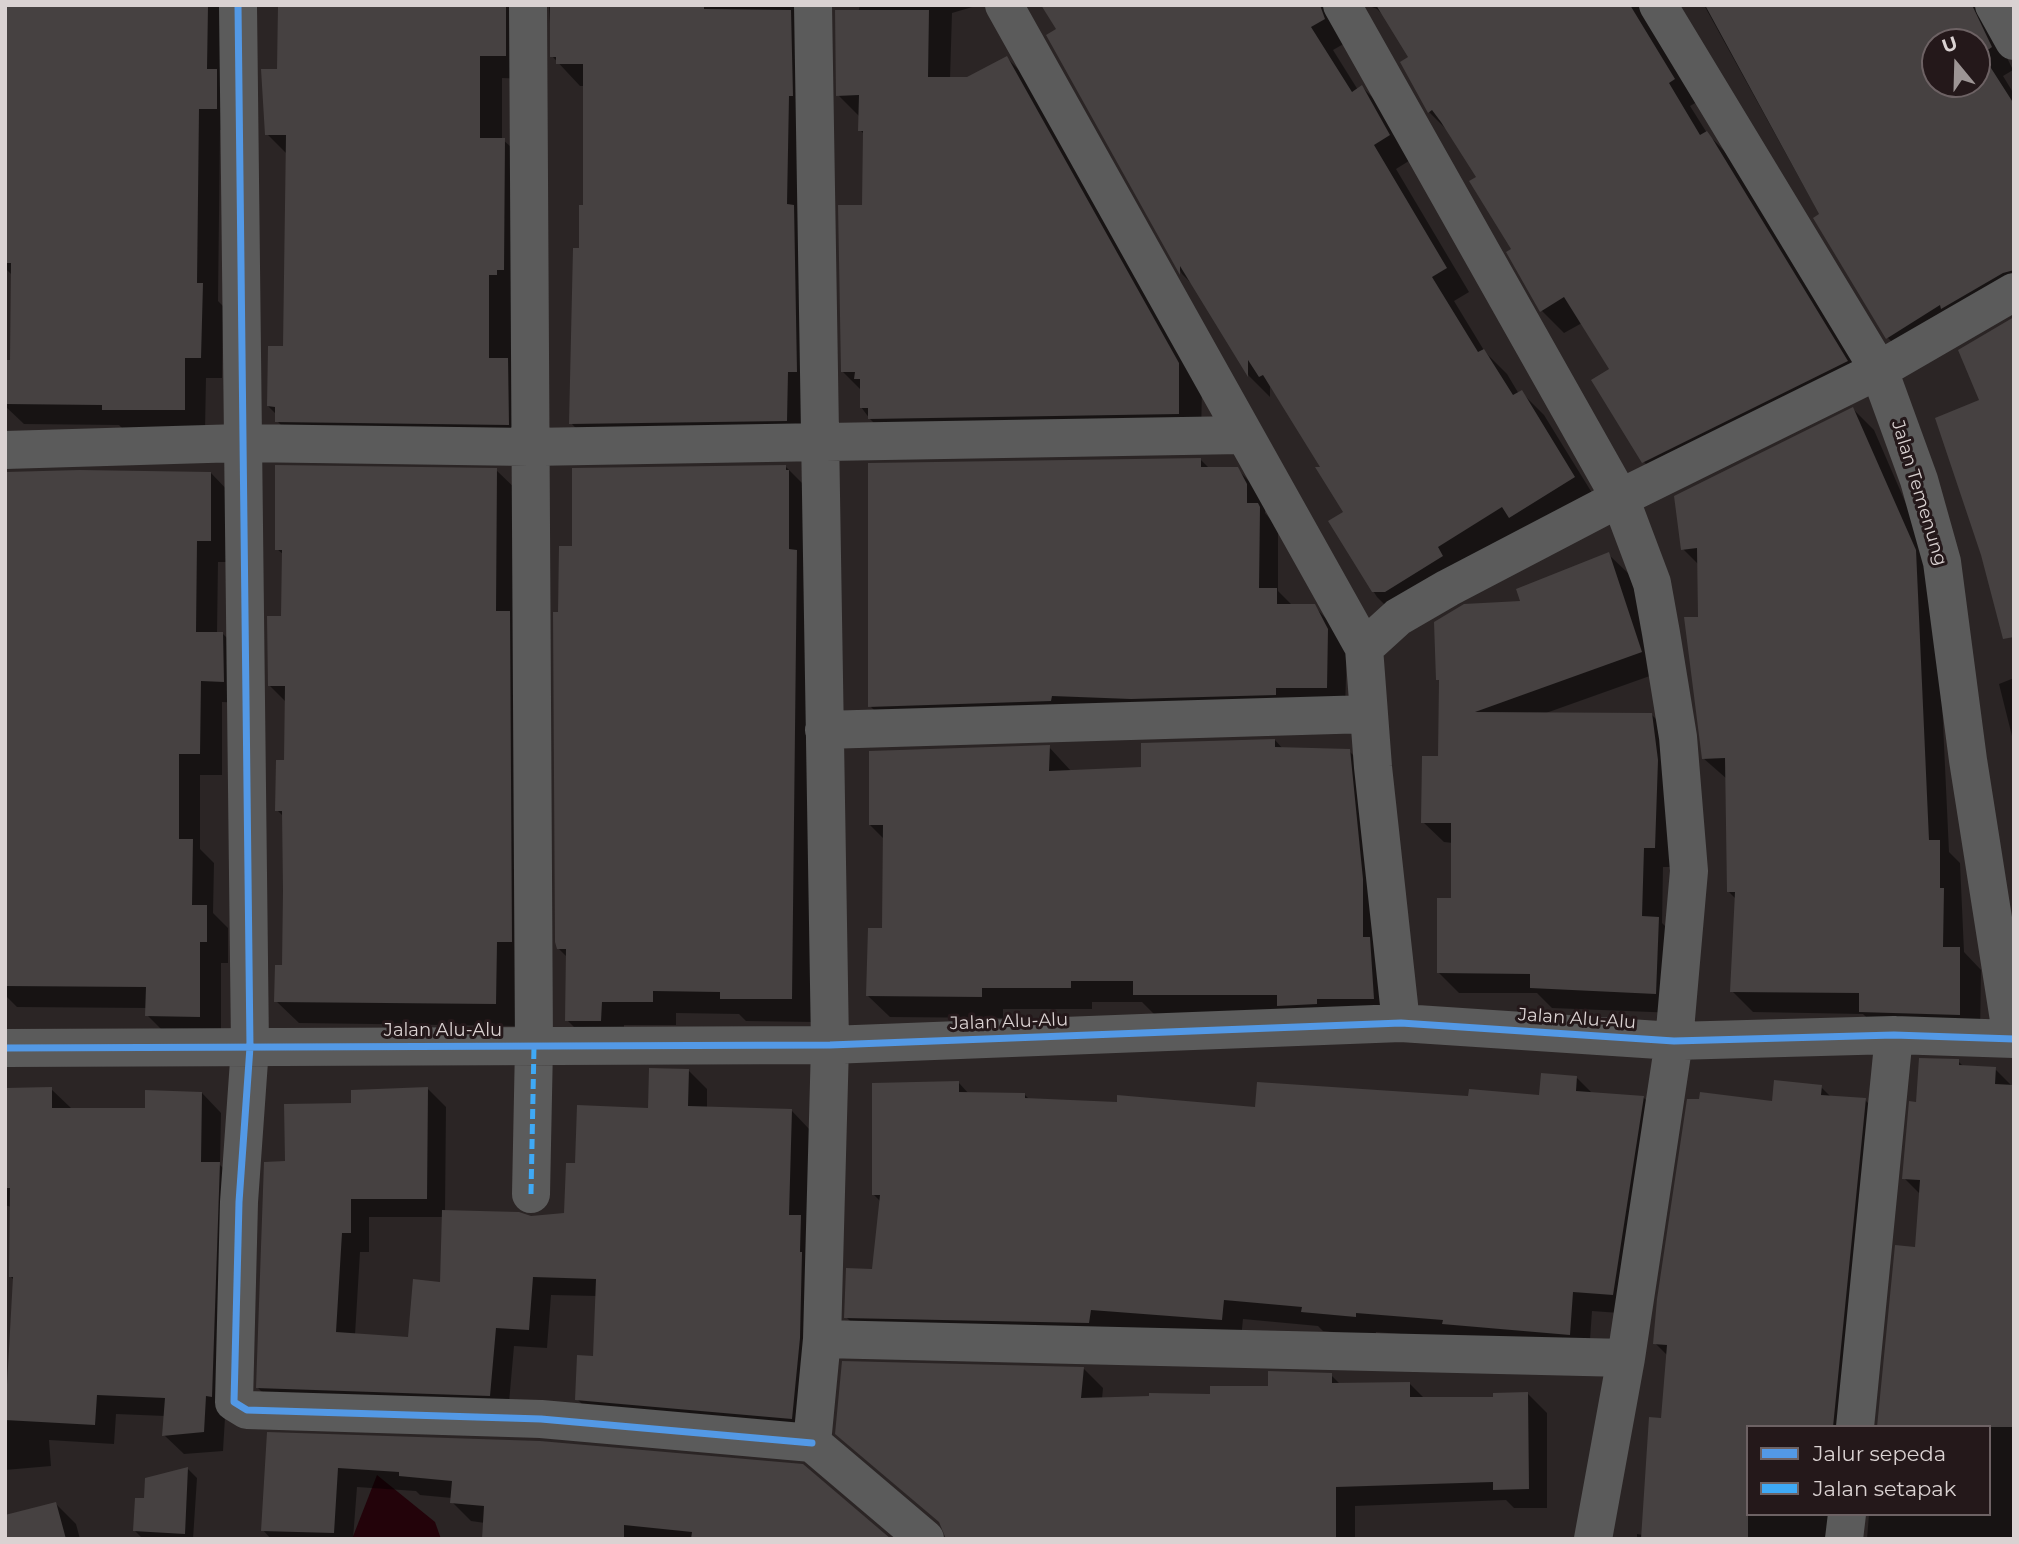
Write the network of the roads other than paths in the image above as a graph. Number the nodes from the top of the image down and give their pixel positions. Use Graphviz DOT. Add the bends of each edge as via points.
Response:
graph roads {
  1 [pos="238,5"];
  2 [pos="528,5"];
  3 [pos="813,5"];
  4 [pos="1004,5"];
  5 [pos="1342,5"];
  6 [pos="1657,5"];
  7 [pos="1994,5"];
  8 [pos="2014,41"];
  9 [pos="2014,292"];
  10 [pos="1879,370"];
  11 [pos="1242,435"];
  12 [pos="822,440"];
  13 [pos="242,443"];
  14 [pos="529,447"];
  15 [pos="5,450"];
  16 [pos="1620,498"];
  17 [pos="1364,648"];
  18 [pos="1369,714"];
  19 [pos="824,730"];
  20 [pos="1401,1023"];
  21 [pos="1894,1035"];
  22 [pos="2013,1040"];
  23 [pos="1674,1041"];
  24 [pos="830,1045"];
  25 [pos="534,1046"];
  26 [pos="250,1047"];
  27 [pos="5,1048"];
  28 [pos="531,1194"];
  29 [pos="822,1339"];
  30 [pos="1626,1357"];
  31 [pos="1855,1425"];
  32 [pos="812,1443"];
  33 [pos="1847,1516"];
  34 [pos="925,1539"];
  35 [pos="1593,1539"];
  36 [pos="1844,1539"];
  1 -- 13 [label="street"];
  2 -- 14 [label="street"];
  3 -- 12 [label="street"];
  4 -- 11 [label="street"];
  5 -- 16 [label="street"];
  6 -- 10 [label="street, Jalan Temenung"];
  7 -- 8 [label="street"];
  9 -- 10 [label="street"];
  10 -- 16 [label="street"];
  10 -- 22 [label="street, Jalan Temenung" via="1919,480 1942,562"];
  11 -- 12 [label="street"];
  11 -- 17 [label="street"];
  12 -- 14 [label="street"];
  12 -- 19 [label="street"];
  13 -- 14 [label="street"];
  13 -- 15 [label="street"];
  13 -- 26 [label="street"];
  14 -- 25 [label="street"];
  16 -- 17 [label="street" via="1398,617"];
  16 -- 23 [label="street" via="1652,583 1678,737 1689,871"];
  17 -- 18 [label="street"];
  18 -- 19 [label="street"];
  18 -- 20 [label="street"];
  19 -- 24 [label="street"];
  20 -- 23 [label="street, Jalan Alu-Alu"];
  20 -- 24 [label="street, Jalan Alu-Alu"];
  21 -- 22 [label="street, Jalan Alu-Alu"];
  21 -- 23 [label="street, Jalan Alu-Alu"];
  21 -- 31 [label="street"];
  23 -- 30 [label="street"];
  24 -- 25 [label="street, Jalan Alu-Alu"];
  24 -- 29 [label="street"];
  25 -- 26 [label="street, Jalan Alu-Alu"];
  25 -- 28 [label="street"];
  26 -- 27 [label="street, Jalan Alu-Alu"];
  26 -- 32 [label="street" via="239,1202 234,1402 247,1410 541,1419"];
  29 -- 30 [label="street"];
  29 -- 32 [label="street"];
  30 -- 35 [label="street"];
  32 -- 34 [label="street"];
  33 -- 36 [label="street"];
}
